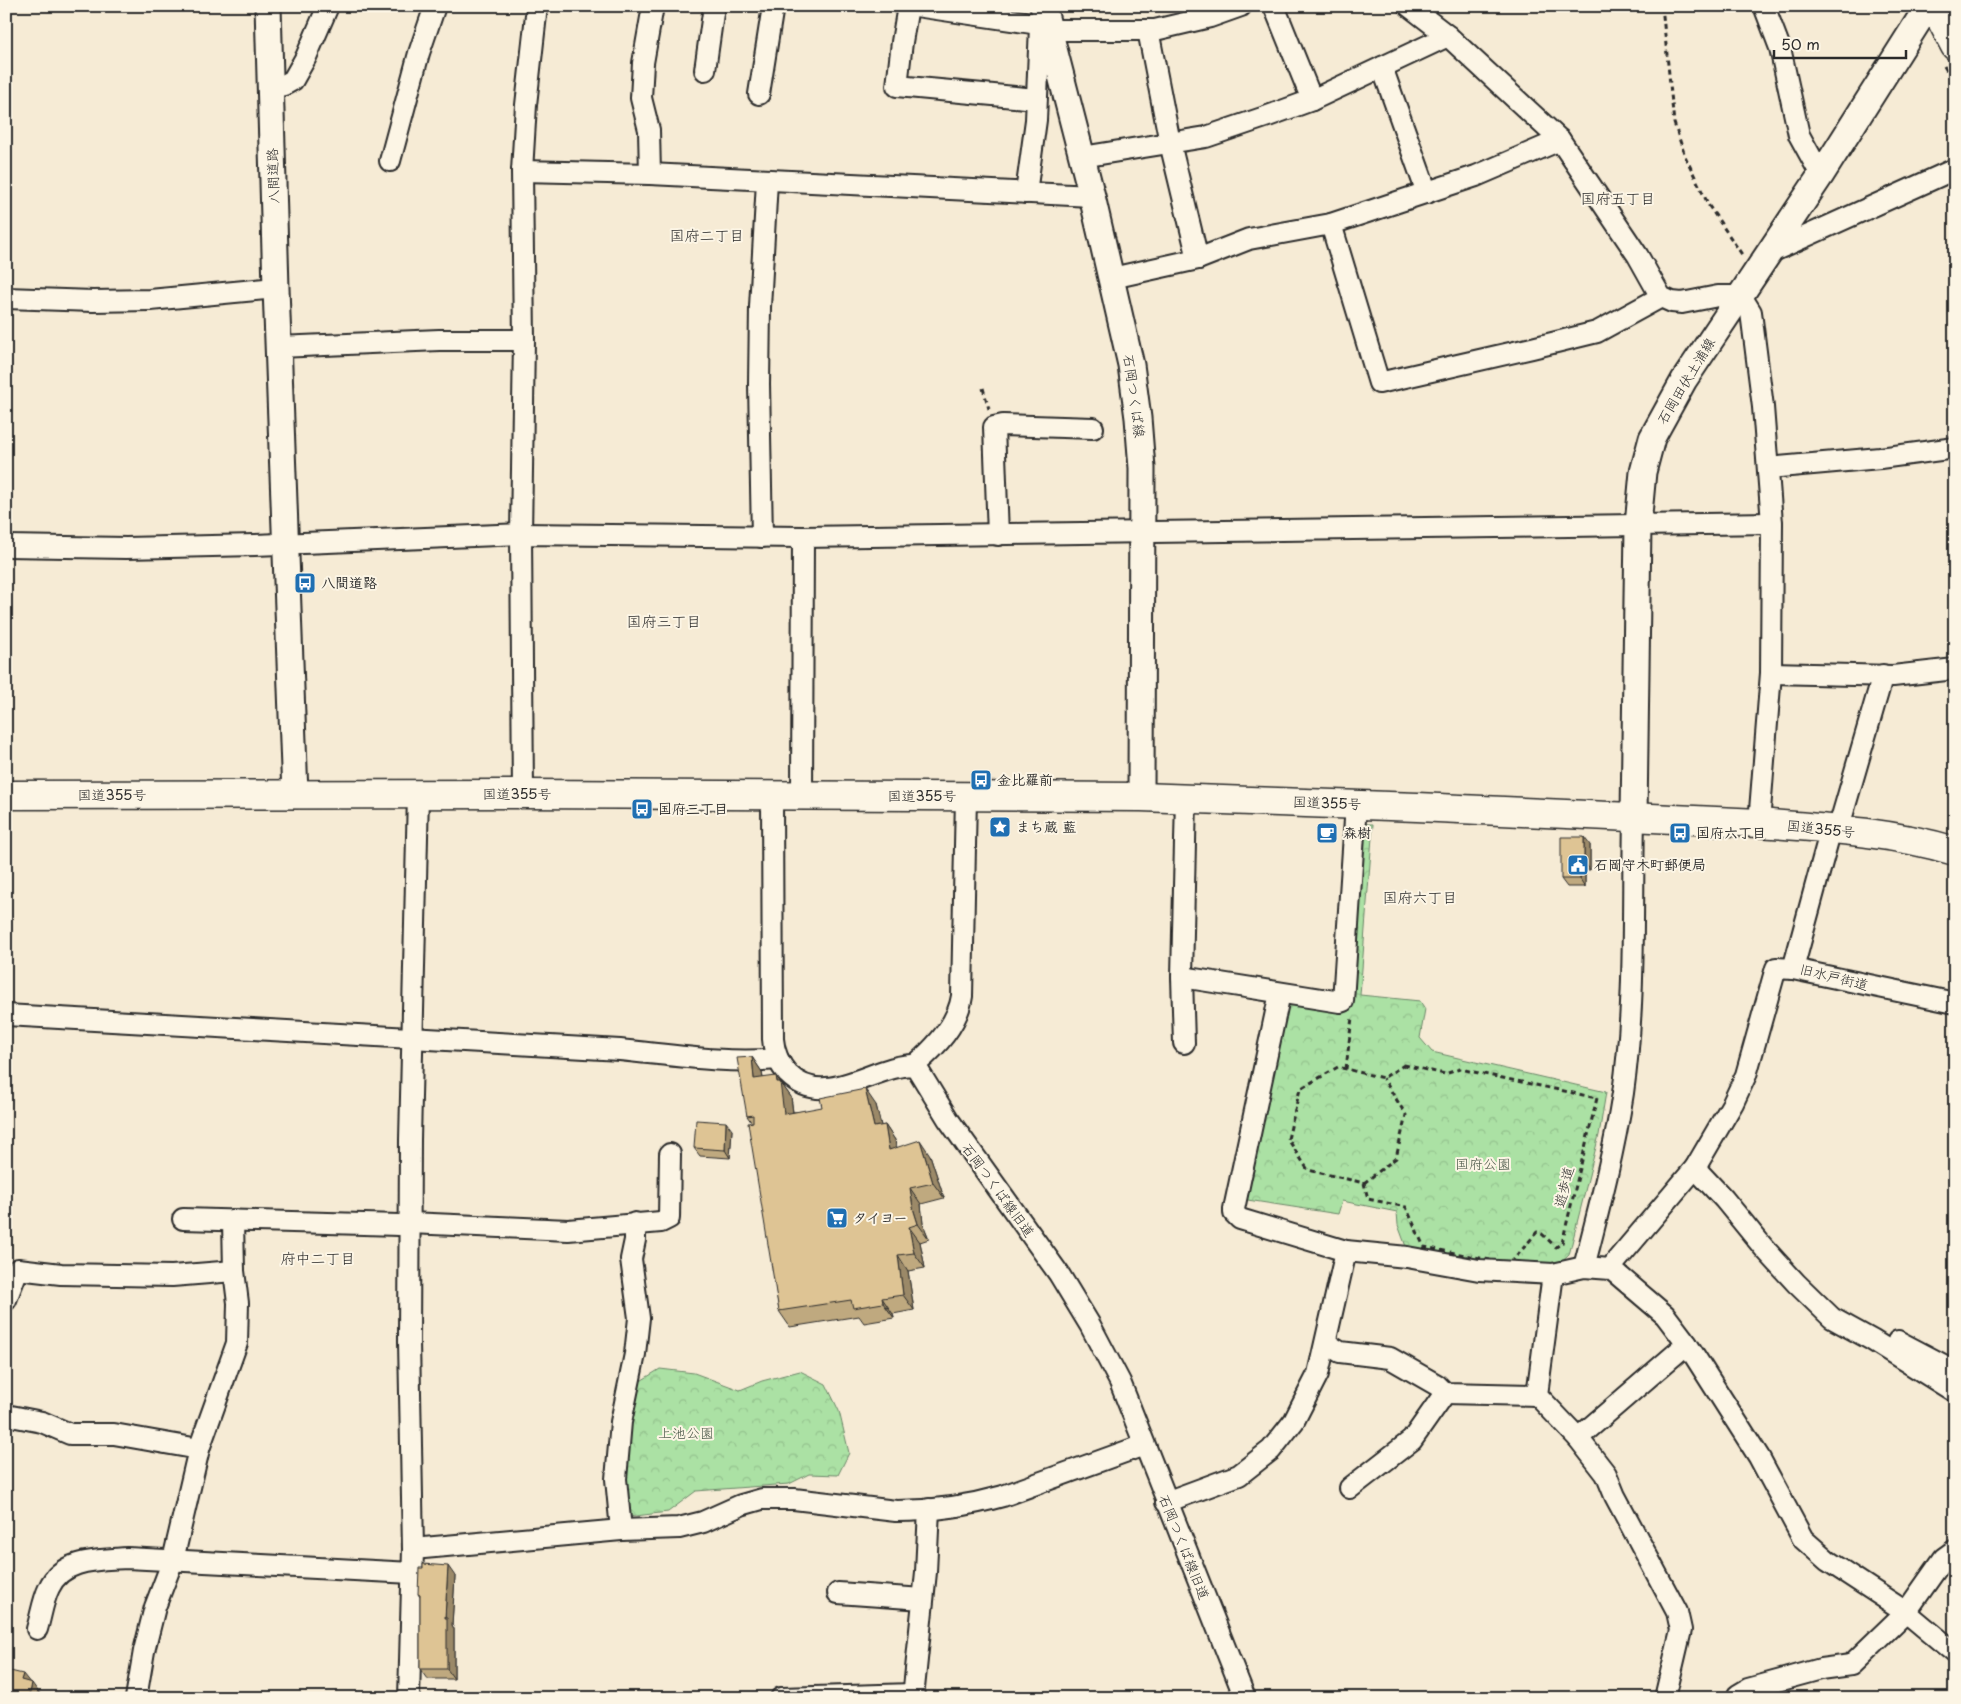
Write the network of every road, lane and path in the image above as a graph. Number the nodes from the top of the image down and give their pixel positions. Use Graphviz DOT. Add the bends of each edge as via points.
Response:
graph roads {
  1 [pos="268,6"];
  2 [pos="328,6"];
  3 [pos="435,6"];
  4 [pos="537,6"];
  5 [pos="653,6"];
  6 [pos="714,6"];
  7 [pos="773,6"];
  8 [pos="908,6"];
  9 [pos="916,6"];
  10 [pos="1241,6"];
  11 [pos="1274,6"];
  12 [pos="1409,6"];
  13 [pos="1662,6"];
  14 [pos="1764,6"];
  15 [pos="1928,6"];
  16 [pos="1934,6"];
  17 [pos="1044,21"];
  18 [pos="1148,30"];
  19 [pos="1448,36"];
  20 [pos="1955,46"];
  21 [pos="1382,67"];
  22 [pos="705,70"];
  23 [pos="271,88"];
  24 [pos="759,94"];
  25 [pos="1036,99"];
  26 [pos="1312,100"];
  27 [pos="1560,140"];
  28 [pos="1170,143"];
  29 [pos="1082,158"];
  30 [pos="390,161"];
  31 [pos="1955,169"];
  32 [pos="522,171"];
  33 [pos="650,174"];
  34 [pos="1820,175"];
  35 [pos="767,181"];
  36 [pos="1026,193"];
  37 [pos="1427,193"];
  38 [pos="1092,196"];
  39 [pos="1331,224"];
  40 [pos="1198,259"];
  41 [pos="1762,263"];
  42 [pos="1112,278"];
  43 [pos="276,288"];
  44 [pos="1740,296"];
  45 [pos="1661,297"];
  46 [pos="6,298"];
  47 [pos="524,340"];
  48 [pos="279,347"];
  49 [pos="1093,428"];
  50 [pos="1955,448"];
  51 [pos="1768,468"];
  52 [pos="1772,522"];
  53 [pos="1638,525"];
  54 [pos="1141,531"];
  55 [pos="521,534"];
  56 [pos="998,535"];
  57 [pos="762,537"];
  58 [pos="803,537"];
  59 [pos="287,544"];
  60 [pos="6,546"];
  61 [pos="1955,669"];
  62 [pos="1771,673"];
  63 [pos="1883,675"];
  64 [pos="418,794"];
  65 [pos="523,794"];
  66 [pos="6,795"];
  67 [pos="295,795"];
  68 [pos="772,796"];
  69 [pos="802,796"];
  70 [pos="966,796"];
  71 [pos="1141,796"];
  72 [pos="1186,798"];
  73 [pos="1356,804"];
  74 [pos="1634,816"];
  75 [pos="1759,823"];
  76 [pos="1834,830"];
  77 [pos="1955,851"];
  78 [pos="1794,969"];
  79 [pos="1182,976"];
  80 [pos="1280,993"];
  81 [pos="1955,1003"];
  82 [pos="6,1015"];
  83 [pos="6,1023"];
  84 [pos="414,1038"];
  85 [pos="1184,1043"];
  86 [pos="778,1059"];
  87 [pos="915,1065"];
  88 [pos="1383,1078"];
  89 [pos="670,1154"];
  90 [pos="1696,1168"];
  91 [pos="1364,1182"];
  92 [pos="183,1219"];
  93 [pos="233,1220"];
  94 [pos="410,1223"];
  95 [pos="635,1223"];
  96 [pos="1346,1251"];
  97 [pos="1584,1267"];
  98 [pos="1611,1269"];
  99 [pos="234,1271"];
  100 [pos="1553,1274"];
  101 [pos="6,1300"];
  102 [pos="1326,1343"];
  103 [pos="1687,1344"];
  104 [pos="1954,1385"];
  105 [pos="1445,1393"];
  106 [pos="1537,1395"];
  107 [pos="6,1415"];
  108 [pos="1578,1438"];
  109 [pos="1144,1445"];
  110 [pos="199,1449"];
  111 [pos="1350,1488"];
  112 [pos="1166,1502"];
  113 [pos="929,1509"];
  114 [pos="621,1530"];
  115 [pos="413,1549"];
  116 [pos="1955,1550"];
  117 [pos="173,1560"];
  118 [pos="412,1573"];
  119 [pos="838,1593"];
  120 [pos="923,1599"];
  121 [pos="1906,1612"];
  122 [pos="37,1629"];
  123 [pos="1955,1653"];
  124 [pos="1738,1695"];
  125 [pos="913,1696"];
  126 [pos="838,1697"];
  127 [pos="136,1698"];
  128 [pos="409,1698"];
  129 [pos="781,1698"];
  130 [pos="1245,1698"];
  131 [pos="1665,1698"];
  1 -- 23 [label="main road, 八間道路"];
  2 -- 23 [label="street" via="293,80"];
  3 -- 30 [label="street" via="419,52"];
  4 -- 32 [label="street"];
  5 -- 33 [label="street" via="643,63 641,98 649,130"];
  6 -- 22 [label="street"];
  7 -- 24 [label="street"];
  8 -- 25 [label="street" via="897,86"];
  9 -- 17 [label="street" via="1032,23"];
  10 -- 18 [label="street" via="1210,18"];
  11 -- 26 [label="street"];
  12 -- 19 [label="street"];
  13 -- 41 [label="path" via="1674,123 1685,156 1709,206 1733,244"];
  14 -- 34 [label="street" via="1780,48 1799,135"];
  15 -- 34 [label="main road, 石岡田伏土浦線"];
  16 -- 20 [label="highway"];
  17 -- 18 [label="street"];
  17 -- 25 [label="street"];
  17 -- 29 [label="main road, 石岡つくば線"];
  18 -- 28 [label="street"];
  19 -- 21 [label="street"];
  19 -- 27 [label="street"];
  21 -- 26 [label="street"];
  21 -- 37 [label="street"];
  23 -- 43 [label="main road, 八間道路"];
  25 -- 36 [label="street"];
  26 -- 28 [label="street" via="1206,137"];
  27 -- 37 [label="street"];
  27 -- 45 [label="street" via="1638,256"];
  28 -- 29 [label="street"];
  28 -- 40 [label="street"];
  29 -- 38 [label="main road, 石岡つくば線"];
  31 -- 41 [label="street"];
  32 -- 33 [label="street"];
  32 -- 47 [label="street"];
  33 -- 35 [label="street"];
  34 -- 41 [label="main road, 石岡田伏土浦線"];
  35 -- 36 [label="street"];
  35 -- 57 [label="street" via="759,374"];
  36 -- 38 [label="street"];
  37 -- 39 [label="street"];
  38 -- 42 [label="main road, 石岡つくば線"];
  39 -- 40 [label="street" via="1249,239"];
  39 -- 45 [label="street" via="1379,383 1597,332"];
  40 -- 42 [label="street"];
  41 -- 44 [label="main road, 石岡田伏土浦線"];
  42 -- 54 [label="main road, 石岡つくば線" via="1131,365 1138,418 1142,468"];
  43 -- 46 [label="street" via="150,300 93,302"];
  43 -- 48 [label="main road, 八間道路"];
  44 -- 45 [label="street" via="1718,296 1682,303"];
  44 -- 51 [label="street" via="1751,312 1764,407"];
  44 -- 53 [label="main road, 石岡田伏土浦線" via="1684,380 1652,438 1642,472"];
  47 -- 48 [label="street"];
  47 -- 55 [label="street"];
  48 -- 59 [label="main road, 八間道路"];
  49 -- 56 [label="street" via="994,427"];
  50 -- 51 [label="street"];
  51 -- 52 [label="street"];
  52 -- 53 [label="street"];
  52 -- 62 [label="street"];
  53 -- 54 [label="street"];
  53 -- 74 [label="main road, 石岡田伏土浦線"];
  54 -- 56 [label="street"];
  54 -- 71 [label="main road, 石岡つくば線"];
  55 -- 57 [label="street"];
  55 -- 59 [label="street"];
  55 -- 65 [label="street"];
  56 -- 58 [label="street"];
  57 -- 58 [label="street"];
  58 -- 69 [label="street"];
  59 -- 60 [label="street" via="126,548"];
  59 -- 67 [label="main road, 八間道路"];
  61 -- 63 [label="street"];
  62 -- 63 [label="street"];
  62 -- 75 [label="street"];
  63 -- 76 [label="street, 旧水戸街道"];
  64 -- 65 [label="highway, 国道355号"];
  64 -- 67 [label="highway, 国道355号"];
  64 -- 84 [label="street"];
  65 -- 68 [label="highway, 国道355号"];
  66 -- 67 [label="highway, 国道355号"];
  68 -- 69 [label="highway, 国道355号"];
  68 -- 86 [label="street" via="773,1039"];
  69 -- 70 [label="highway, 国道355号"];
  70 -- 71 [label="highway, 国道355号"];
  70 -- 87 [label="street" via="960,1011 934,1048"];
  71 -- 72 [label="highway, 国道355号"];
  72 -- 73 [label="highway, 国道355号"];
  72 -- 79 [label="street"];
  73 -- 74 [label="highway, 国道355号"];
  73 -- 80 [label="street" via="1343,1001"];
  74 -- 75 [label="highway, 国道355号"];
  74 -- 97 [label="street" via="1633,959 1623,1092 1613,1151"];
  75 -- 76 [label="highway, 国道355号"];
  76 -- 77 [label="highway, 国道355号" via="1899,838"];
  76 -- 78 [label="street, 旧水戸街道"];
  78 -- 81 [label="street, 旧水戸街道"];
  78 -- 90 [label="street" via="1776,968 1746,1075 1734,1103"];
  79 -- 80 [label="street"];
  79 -- 85 [label="street"];
  80 -- 96 [label="street" via="1234,1213 1240,1219"];
  82 -- 83 [label="street"];
  82 -- 84 [label="street"];
  84 -- 86 [label="street" via="620,1050 722,1060"];
  84 -- 94 [label="street"];
  86 -- 87 [label="street" via="799,1083 818,1088 904,1065"];
  87 -- 109 [label="street, 石岡つくば線旧道" via="948,1119 1059,1274 1090,1325 1120,1382"];
  88 -- 91 [label="path" via="1406,1115 1396,1158"];
  88 -- 91 [label="path" via="1338,1067 1300,1089 1288,1139 1308,1170"];
  88 -- 91 [label="path, 遊歩道" via="1404,1064 1445,1074 1460,1069 1597,1098 1562,1243 1556,1247 1537,1232 1510,1264 1424,1247 1406,1207 1368,1199"];
  89 -- 95 [label="street" via="669,1218 661,1222"];
  90 -- 98 [label="street"];
  90 -- 104 [label="street" via="1764,1248 1832,1318"];
  92 -- 93 [label="street"];
  93 -- 94 [label="street"];
  93 -- 99 [label="street"];
  94 -- 95 [label="street" via="568,1230"];
  94 -- 115 [label="street"];
  95 -- 114 [label="street" via="631,1259 639,1318 621,1422 616,1479"];
  96 -- 100 [label="street" via="1407,1257 1479,1270"];
  96 -- 102 [label="street"];
  97 -- 98 [label="street"];
  97 -- 100 [label="street"];
  98 -- 103 [label="street" via="1665,1315"];
  99 -- 101 [label="street" via="172,1276 61,1274 18,1269"];
  99 -- 110 [label="street" via="238,1303 237,1343"];
  100 -- 106 [label="street"];
  102 -- 105 [label="street" via="1340,1352 1390,1358"];
  102 -- 112 [label="street" via="1318,1374 1307,1396 1271,1450 1239,1475"];
  103 -- 108 [label="street"];
  103 -- 121 [label="street" via="1759,1457 1804,1539 1828,1561"];
  105 -- 106 [label="street"];
  105 -- 111 [label="street" via="1412,1440"];
  106 -- 108 [label="street"];
  107 -- 110 [label="street" via="42,1422 70,1434 114,1434"];
  108 -- 131 [label="street" via="1606,1474 1677,1612 1681,1630"];
  109 -- 112 [label="street, 石岡つくば線旧道"];
  109 -- 113 [label="street" via="1003,1496"];
  110 -- 117 [label="street"];
  112 -- 130 [label="street, 石岡つくば線旧道"];
  113 -- 114 [label="street" via="896,1511 762,1499 679,1528"];
  113 -- 120 [label="street"];
  114 -- 115 [label="street"];
  115 -- 118 [label="street"];
  116 -- 121 [label="street" via="1944,1558"];
  117 -- 118 [label="street"];
  117 -- 122 [label="street" via="127,1558 82,1561 62,1571 49,1587"];
  117 -- 127 [label="street" via="155,1608"];
  118 -- 128 [label="street"];
  119 -- 120 [label="street"];
  120 -- 125 [label="street"];
  121 -- 123 [label="street"];
  121 -- 124 [label="street" via="1851,1665 1820,1669 1748,1688"];
  125 -- 126 [label="street"];
  126 -- 129 [label="street"];
}
